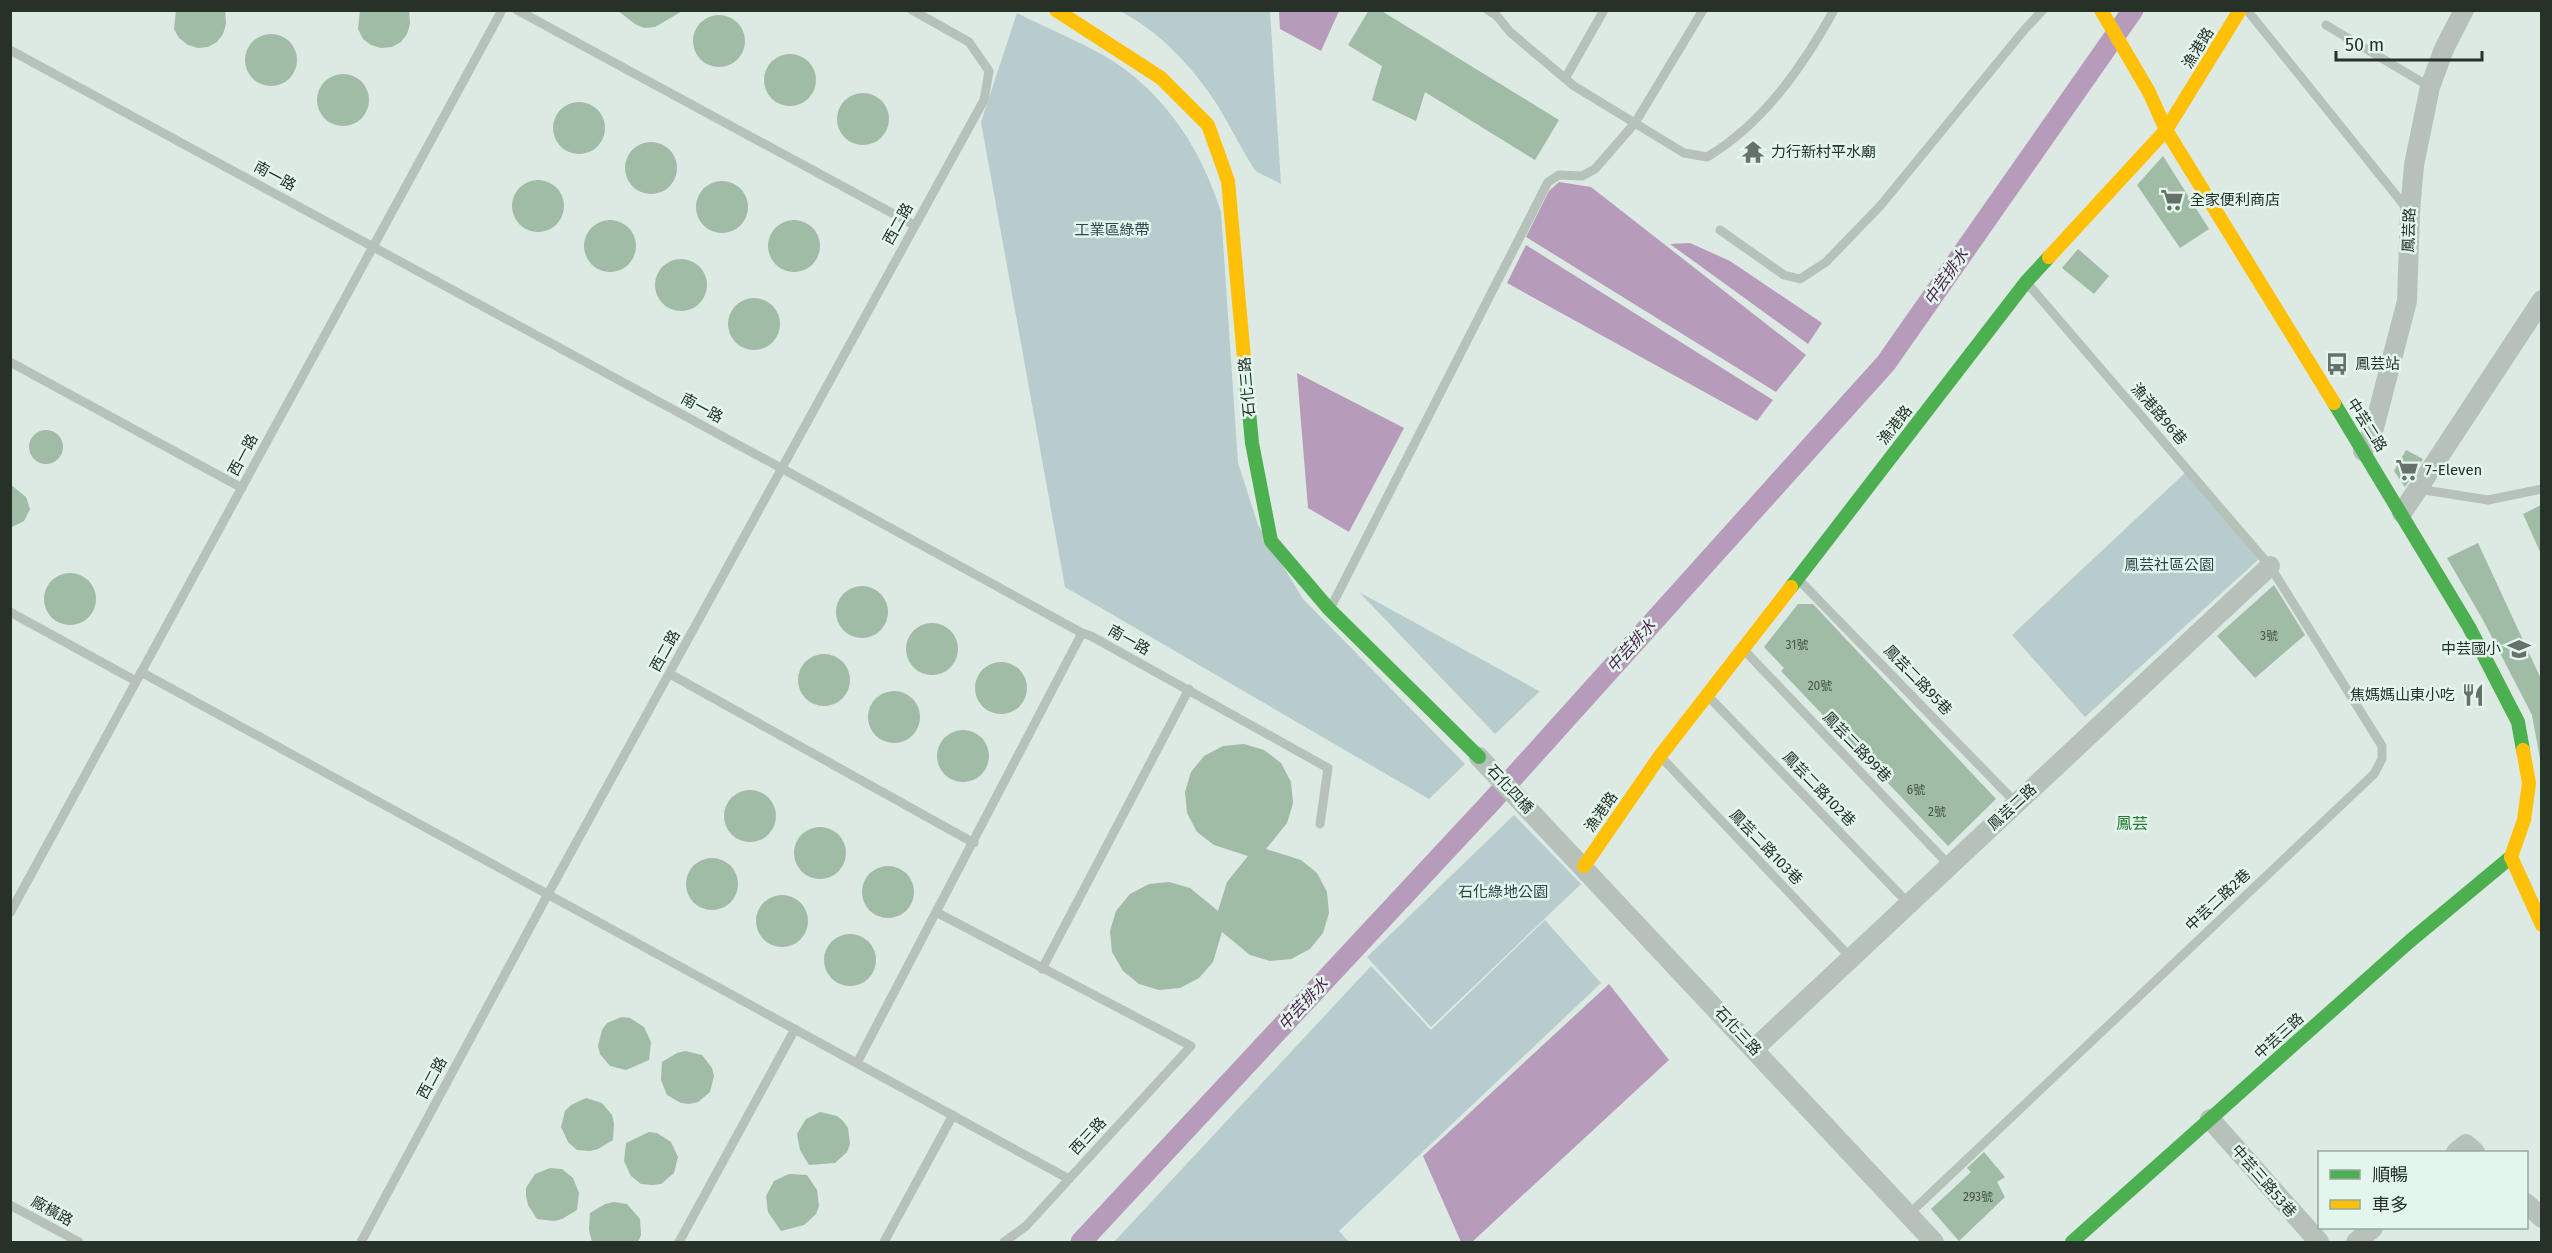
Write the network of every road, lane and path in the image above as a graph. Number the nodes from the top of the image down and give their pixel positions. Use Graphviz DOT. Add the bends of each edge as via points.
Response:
graph roads {
  1 [pos="502,10"];
  2 [pos="517,10"];
  3 [pos="912,10"];
  4 [pos="1056,10"];
  5 [pos="1488,10"];
  6 [pos="1604,10"];
  7 [pos="1703,10"];
  8 [pos="1834,10"];
  9 [pos="2043,10"];
  10 [pos="2101,10"];
  11 [pos="2240,10"];
  12 [pos="2247,10"];
  13 [pos="2464,10"];
  14 [pos="1499,13"];
  15 [pos="2326,25"];
  16 [pos="10,50"];
  17 [pos="1566,77"];
  18 [pos="2430,87"];
  19 [pos="1635,123"];
  20 [pos="2166,130"];
  21 [pos="2410,212"];
  22 [pos="914,225"];
  23 [pos="1720,230"];
  24 [pos="372,246"];
  25 [pos="2026,282"];
  26 [pos="2541,300"];
  27 [pos="10,362"];
  28 [pos="2363,451"];
  29 [pos="781,468"];
  30 [pos="242,488"];
  31 [pos="2416,488"];
  32 [pos="2541,489"];
  33 [pos="2402,513"];
  34 [pos="2270,566"];
  35 [pos="1797,578"];
  36 [pos="1329,609"];
  37 [pos="10,612"];
  38 [pos="1082,633"];
  39 [pos="1743,649"];
  40 [pos="669,674"];
  41 [pos="139,676"];
  42 [pos="1189,689"];
  43 [pos="1707,695"];
  44 [pos="1660,756"];
  45 [pos="1479,757"];
  46 [pos="2016,803"];
  47 [pos="1540,822"];
  48 [pos="1320,824"];
  49 [pos="974,843"];
  50 [pos="2511,857"];
  51 [pos="1584,866"];
  52 [pos="1950,866"];
  53 [pos="548,894"];
  54 [pos="1909,904"];
  55 [pos="10,913"];
  56 [pos="938,913"];
  57 [pos="2541,925"];
  58 [pos="1851,958"];
  59 [pos="1042,969"];
  60 [pos="795,1029"];
  61 [pos="1754,1049"];
  62 [pos="857,1063"];
  63 [pos="953,1115"];
  64 [pos="2210,1119"];
  65 [pos="2457,1151"];
  66 [pos="2474,1151"];
  67 [pos="1069,1179"];
  68 [pos="10,1205"];
  69 [pos="2528,1205"];
  70 [pos="1908,1215"];
  71 [pos="2541,1218"];
  72 [pos="79,1242"];
  73 [pos="361,1242"];
  74 [pos="679,1242"];
  75 [pos="884,1242"];
  76 [pos="1004,1242"];
  77 [pos="1934,1242"];
  78 [pos="2072,1242"];
  79 [pos="2319,1242"];
  1 -- 24 [label="lane, 西一路"];
  2 -- 22 [label="lane"];
  3 -- 22 [label="lane, 西二路" via="969,42 989,71 984,100"];
  4 -- 36 [label="street, 石化三路" via="1161,78 1208,125 1228,181 1252,443 1271,541"];
  5 -- 14 [label="lane"];
  6 -- 17 [label="lane"];
  7 -- 19 [label="lane"];
  8 -- 19 [label="lane" via="1792,78 1730,144 1707,157 1684,153"];
  9 -- 23 [label="lane" via="1881,205 1826,262 1800,279 1784,275"];
  10 -- 20 [label="street, 中芸二路" via="2149,92"];
  11 -- 20 [label="street, 漁港路"];
  12 -- 21 [label="lane"];
  13 -- 18 [label="street, 鳳芸路"];
  14 -- 17 [label="lane" via="1510,32"];
  15 -- 18 [label="lane"];
  16 -- 24 [label="lane, 南一路"];
  17 -- 19 [label="lane" via="1574,86"];
  18 -- 21 [label="street, 鳳芸路" via="2414,165"];
  19 -- 36 [label="lane" via="1595,169 1582,176 1559,175 1548,182"];
  20 -- 25 [label="street, 漁港路"];
  20 -- 28 [label="street, 中芸二路"];
  21 -- 28 [label="street, 鳳芸路" via="2407,302 2374,428"];
  22 -- 29 [label="lane, 西二路"];
  24 -- 29 [label="lane, 南一路"];
  24 -- 30 [label="lane, 西一路"];
  25 -- 34 [label="lane, 漁港路96巷"];
  25 -- 35 [label="street, 漁港路"];
  26 -- 31 [label="street"];
  27 -- 30 [label="lane"];
  28 -- 33 [label="street, 中芸二路"];
  29 -- 38 [label="lane, 南一路"];
  29 -- 40 [label="lane, 西二路"];
  30 -- 41 [label="lane, 西一路"];
  31 -- 32 [label="lane" via="2488,500"];
  31 -- 33 [label="street"];
  33 -- 50 [label="street, 中芸二路" via="2469,627 2518,722 2529,783 2524,820"];
  34 -- 46 [label="street, 鳳芸二路"];
  34 -- 70 [label="lane, 中芸二路2巷" via="2382,746 2382,759 2374,774"];
  35 -- 39 [label="street, 漁港路"];
  35 -- 46 [label="lane, 鳳芸二路95巷"];
  36 -- 45 [label="street, 石化三路"];
  37 -- 41 [label="lane"];
  38 -- 42 [label="lane, 南一路"];
  38 -- 49 [label="lane"];
  39 -- 43 [label="street, 漁港路"];
  39 -- 52 [label="lane, 鳳芸二路99巷"];
  40 -- 49 [label="lane"];
  40 -- 53 [label="lane, 西二路"];
  41 -- 53 [label="lane"];
  41 -- 55 [label="lane, 西一路"];
  42 -- 48 [label="lane, 南一路" via="1328,768"];
  42 -- 59 [label="lane"];
  43 -- 44 [label="street, 漁港路"];
  43 -- 54 [label="lane, 鳳芸二路102巷"];
  44 -- 51 [label="street, 漁港路"];
  44 -- 58 [label="lane, 鳳芸二路103巷"];
  45 -- 47 [label="street, 石化四橋"];
  46 -- 52 [label="street, 鳳芸二路"];
  47 -- 51 [label="street, 石化三路"];
  49 -- 56 [label="lane"];
  50 -- 57 [label="street"];
  50 -- 64 [label="street, 中芸三路"];
  51 -- 61 [label="street, 石化三路"];
  52 -- 54 [label="street, 鳳芸二路"];
  53 -- 60 [label="lane"];
  53 -- 73 [label="lane, 西二路"];
  54 -- 58 [label="street, 鳳芸二路"];
  56 -- 59 [label="lane"];
  56 -- 62 [label="lane"];
  58 -- 61 [label="street, 鳳芸二路"];
  59 -- 67 [label="lane, 西三路" via="1191,1046"];
  60 -- 62 [label="lane"];
  60 -- 74 [label="lane"];
  61 -- 70 [label="street, 石化三路"];
  62 -- 63 [label="lane"];
  63 -- 67 [label="lane"];
  63 -- 75 [label="lane"];
  64 -- 78 [label="street, 中芸三路"];
  64 -- 79 [label="street, 中芸三路53巷"];
  65 -- 66 [label="street" via="2466,1144"];
  67 -- 76 [label="lane, 西三路" via="1026,1226"];
  68 -- 72 [label="lane, 廠橫路"];
  69 -- 71 [label="street"];
  70 -- 77 [label="street, 石化三路"];
}
